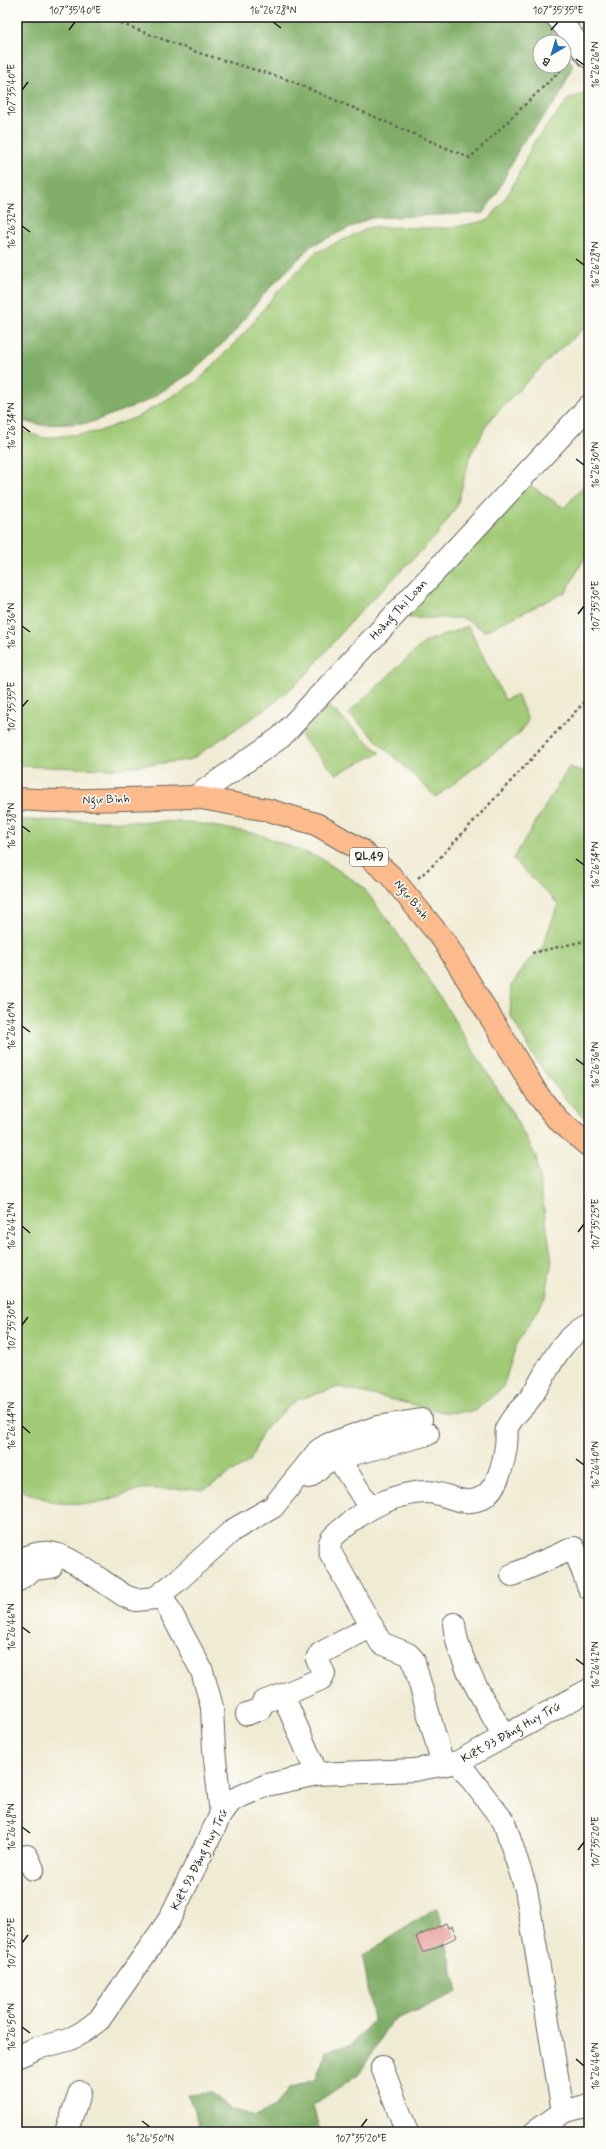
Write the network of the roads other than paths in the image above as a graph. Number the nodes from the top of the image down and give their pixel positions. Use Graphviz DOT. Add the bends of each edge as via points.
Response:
graph roads {
  1 [pos="557,17"];
  2 [pos="586,53"];
  3 [pos="589,406"];
  4 [pos="195,797"];
  5 [pos="17,799"];
  6 [pos="589,1146"];
  7 [pos="589,1325"];
  8 [pos="424,1427"];
  9 [pos="334,1451"];
  10 [pos="370,1508"];
  11 [pos="17,1562"];
  12 [pos="512,1575"];
  13 [pos="17,1581"];
  14 [pos="589,1588"];
  15 [pos="164,1599"];
  16 [pos="454,1624"];
  17 [pos="372,1626"];
  18 [pos="589,1690"];
  19 [pos="284,1695"];
  20 [pos="247,1714"];
  21 [pos="504,1737"];
  22 [pos="450,1764"];
  23 [pos="317,1774"];
  24 [pos="220,1814"];
  25 [pos="17,2058"];
  26 [pos="382,2067"];
  27 [pos="80,2092"];
  28 [pos="589,2105"];
  29 [pos="563,2112"];
  30 [pos="66,2132"];
  31 [pos="407,2132"];
  32 [pos="535,2132"];
  1 -- 2 [label="street"];
  3 -- 4 [label="street, Hoàng Thị Loan" via="281,737"];
  4 -- 5 [label="highway, Ngự Bình / QL.49" via="54,801"];
  4 -- 6 [label="highway, Ngự Bình / QL.49" via="268,810 316,824 361,850 390,875 444,941 538,1095 557,1119"];
  7 -- 10 [label="street" via="568,1338 531,1396 510,1422 497,1478 493,1487 483,1497 472,1501 460,1500 426,1492 403,1495"];
  8 -- 9 [label="street" via="377,1427"];
  9 -- 10 [label="street"];
  9 -- 15 [label="street" via="325,1463 310,1475 277,1519 244,1536"];
  10 -- 17 [label="street" via="330,1539 329,1545 330,1552"];
  11 -- 15 [label="street" via="36,1553 51,1552 72,1561 127,1597"];
  12 -- 14 [label="street" via="574,1548"];
  13 -- 15 [label="street" via="32,1569 49,1566 126,1611 147,1614"];
  15 -- 24 [label="street" via="202,1671 212,1707"];
  16 -- 21 [label="street" via="456,1641 465,1664"];
  17 -- 19 [label="street" via="321,1653 317,1659 324,1674 321,1679"];
  17 -- 22 [label="street" via="381,1643 408,1654 413,1659"];
  18 -- 21 [label="street, Kiệt 93 Đặng Huy Trứ"];
  19 -- 20 [label="street" via="264,1702 260,1709"];
  19 -- 23 [label="street"];
  21 -- 22 [label="street, Kiệt 93 Đặng Huy Trứ"];
  22 -- 23 [label="street, Kiệt 93 Đặng Huy Trứ" via="414,1770"];
  22 -- 29 [label="street" via="504,1822 526,1889"];
  23 -- 24 [label="street, Kiệt 93 Đặng Huy Trứ" via="267,1785 232,1800"];
  24 -- 25 [label="street, Kiệt 93 Đặng Huy Trứ" via="169,1920 99,2020 68,2040 37,2048"];
  26 -- 31 [label="street"];
  27 -- 30 [label="street"];
  28 -- 29 [label="street"];
  29 -- 32 [label="street"];
}
